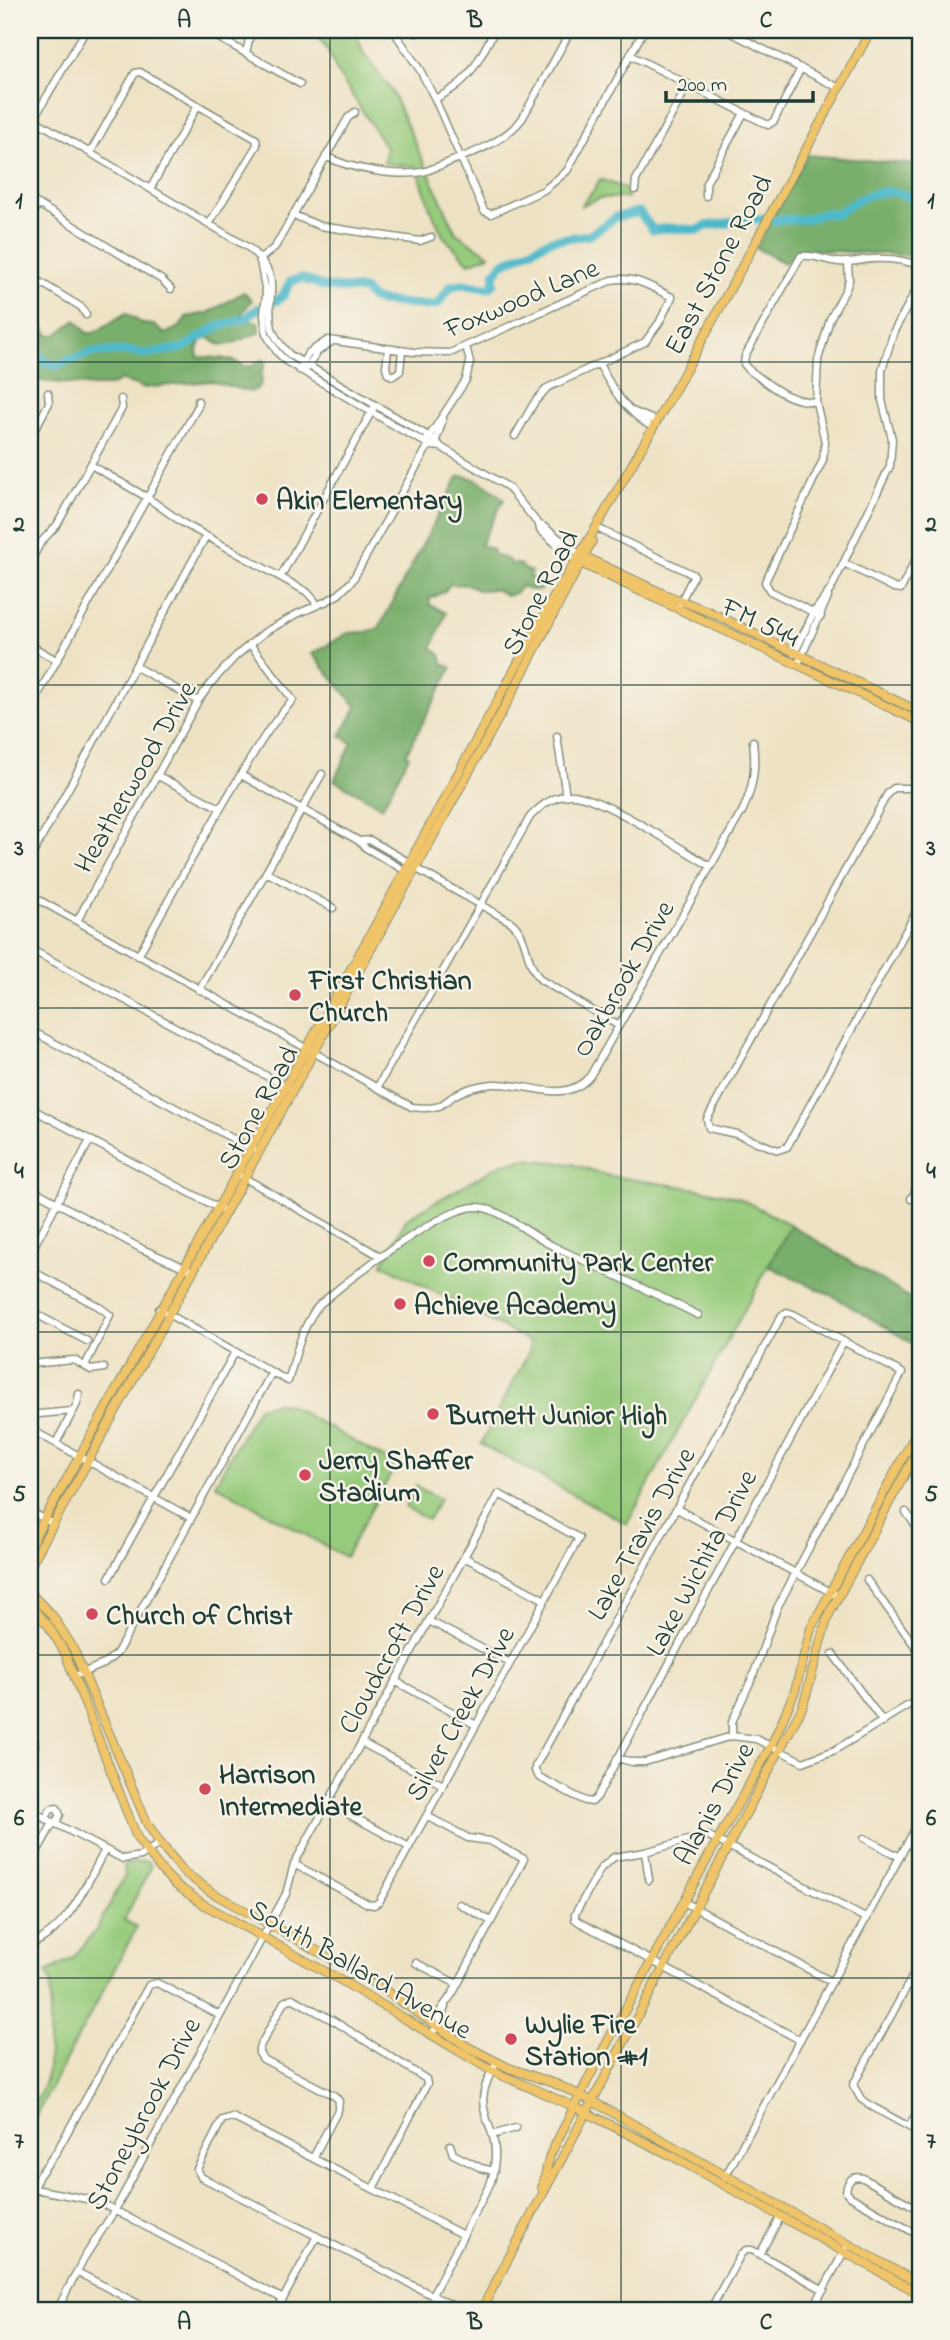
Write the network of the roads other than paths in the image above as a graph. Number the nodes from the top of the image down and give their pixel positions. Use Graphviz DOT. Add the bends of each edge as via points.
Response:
graph roads {
  1 [pos="205,30"];
  2 [pos="248,30"];
  3 [pos="393,30"];
  4 [pos="495,30"];
  5 [pos="571,30"];
  6 [pos="644,30"];
  7 [pos="726,30"];
  8 [pos="871,30"];
  9 [pos="83,31"];
  10 [pos="246,53"];
  11 [pos="630,55"];
  12 [pos="800,68"];
  13 [pos="300,84"];
  14 [pos="688,85"];
  15 [pos="839,88"];
  16 [pos="435,99"];
  17 [pos="198,105"];
  18 [pos="355,112"];
  19 [pos="744,113"];
  20 [pos="31,120"];
  21 [pos="90,153"];
  22 [pos="326,156"];
  23 [pos="460,157"];
  24 [pos="150,189"];
  25 [pos="635,190"];
  26 [pos="706,196"];
  27 [pos="30,199"];
  28 [pos="38,204"];
  29 [pos="293,215"];
  30 [pos="30,218"];
  31 [pos="209,223"];
  32 [pos="431,237"];
  33 [pos="259,260"];
  34 [pos="848,263"];
  35 [pos="920,266"];
  36 [pos="30,276"];
  37 [pos="920,283"];
  38 [pos="171,289"];
  39 [pos="86,315"];
  40 [pos="466,346"];
  41 [pos="388,349"];
  42 [pos="402,351"];
  43 [pos="598,364"];
  44 [pos="303,368"];
  45 [pos="48,393"];
  46 [pos="121,399"];
  47 [pos="198,401"];
  48 [pos="816,402"];
  49 [pos="373,409"];
  50 [pos="654,424"];
  51 [pos="515,436"];
  52 [pos="30,438"];
  53 [pos="430,443"];
  54 [pos="90,465"];
  55 [pos="148,498"];
  56 [pos="601,519"];
  57 [pos="601,530"];
  58 [pos="206,536"];
  59 [pos="920,551"];
  60 [pos="580,559"];
  61 [pos="30,562"];
  62 [pos="844,563"];
  63 [pos="281,576"];
  64 [pos="831,589"];
  65 [pos="679,605"];
  66 [pos="315,606"];
  67 [pos="814,612"];
  68 [pos="821,616"];
  69 [pos="250,644"];
  70 [pos="30,645"];
  71 [pos="797,658"];
  72 [pos="56,660"];
  73 [pos="136,667"];
  74 [pos="198,701"];
  75 [pos="30,709"];
  76 [pos="920,712"];
  77 [pos="920,722"];
  78 [pos="557,736"];
  79 [pos="753,741"];
  80 [pos="322,774"];
  81 [pos="241,775"];
  82 [pos="158,776"];
  83 [pos="920,788"];
  84 [pos="566,796"];
  85 [pos="220,808"];
  86 [pos="301,809"];
  87 [pos="359,841"];
  88 [pos="30,859"];
  89 [pos="412,865"];
  90 [pos="710,866"];
  91 [pos="404,870"];
  92 [pos="266,872"];
  93 [pos="30,895"];
  94 [pos="481,905"];
  95 [pos="920,905"];
  96 [pos="333,908"];
  97 [pos="77,921"];
  98 [pos="30,949"];
  99 [pos="138,956"];
  100 [pos="199,990"];
  101 [pos="619,1026"];
  102 [pos="30,1030"];
  103 [pos="310,1050"];
  104 [pos="289,1088"];
  105 [pos="377,1088"];
  106 [pos="30,1108"];
  107 [pos="90,1140"];
  108 [pos="250,1147"];
  109 [pos="258,1152"];
  110 [pos="236,1173"];
  111 [pos="244,1178"];
  112 [pos="920,1183"];
  113 [pos="30,1188"];
  114 [pos="911,1199"];
  115 [pos="57,1203"];
  116 [pos="217,1207"];
  117 [pos="226,1212"];
  118 [pos="30,1254"];
  119 [pos="380,1256"];
  120 [pos="183,1266"];
  121 [pos="30,1270"];
  122 [pos="193,1271"];
  123 [pos="159,1310"];
  124 [pos="30,1311"];
  125 [pos="169,1315"];
  126 [pos="698,1315"];
  127 [pos="87,1341"];
  128 [pos="843,1342"];
  129 [pos="235,1352"];
  130 [pos="30,1364"];
  131 [pos="85,1366"];
  132 [pos="104,1368"];
  133 [pos="272,1372"];
  134 [pos="79,1394"];
  135 [pos="72,1411"];
  136 [pos="30,1420"];
  137 [pos="920,1426"];
  138 [pos="30,1429"];
  139 [pos="56,1443"];
  140 [pos="920,1446"];
  141 [pos="79,1455"];
  142 [pos="88,1460"];
  143 [pos="154,1497"];
  144 [pos="677,1509"];
  145 [pos="30,1511"];
  146 [pos="906,1512"];
  147 [pos="191,1518"];
  148 [pos="44,1519"];
  149 [pos="53,1524"];
  150 [pos="920,1532"];
  151 [pos="579,1538"];
  152 [pos="735,1541"];
  153 [pos="30,1545"];
  154 [pos="464,1558"];
  155 [pos="30,1566"];
  156 [pos="794,1574"];
  157 [pos="109,1578"];
  158 [pos="867,1580"];
  159 [pos="30,1593"];
  160 [pos="833,1594"];
  161 [pos="545,1600"];
  162 [pos="30,1605"];
  163 [pos="429,1621"];
  164 [pos="920,1653"];
  165 [pos="833,1654"];
  166 [pos="510,1663"];
  167 [pos="84,1672"];
  168 [pos="75,1676"];
  169 [pos="395,1681"];
  170 [pos="920,1698"];
  171 [pos="883,1722"];
  172 [pos="476,1724"];
  173 [pos="732,1736"];
  174 [pos="30,1738"];
  175 [pos="362,1743"];
  176 [pos="771,1746"];
  177 [pos="780,1750"];
  178 [pos="30,1751"];
  179 [pos="617,1758"];
  180 [pos="443,1785"];
  181 [pos="592,1801"];
  182 [pos="328,1803"];
  183 [pos="30,1810"];
  184 [pos="427,1816"];
  185 [pos="45,1819"];
  186 [pos="920,1820"];
  187 [pos="54,1823"];
  188 [pos="864,1838"];
  189 [pos="717,1841"];
  190 [pos="160,1843"];
  191 [pos="410,1847"];
  192 [pos="729,1847"];
  193 [pos="105,1850"];
  194 [pos="645,1852"];
  195 [pos="147,1853"];
  196 [pos="900,1857"];
  197 [pos="32,1861"];
  198 [pos="294,1864"];
  199 [pos="649,1880"];
  200 [pos="684,1902"];
  201 [pos="459,1904"];
  202 [pos="696,1908"];
  203 [pos="867,1919"];
  204 [pos="491,1921"];
  205 [pos="269,1923"];
  206 [pos="262,1935"];
  207 [pos="30,1945"];
  208 [pos="651,1961"];
  209 [pos="416,1963"];
  210 [pos="920,1963"];
  211 [pos="663,1967"];
  212 [pos="832,1982"];
  213 [pos="457,1984"];
  214 [pos="219,2015"];
  215 [pos="436,2025"];
  216 [pos="431,2035"];
  217 [pos="800,2040"];
  218 [pos="497,2062"];
  219 [pos="492,2071"];
  220 [pos="580,2095"];
  221 [pos="592,2101"];
  222 [pos="575,2107"];
  223 [pos="920,2107"];
  224 [pos="585,2113"];
  225 [pos="909,2127"];
  226 [pos="516,2128"];
  227 [pos="920,2133"];
  228 [pos="492,2135"];
  229 [pos="450,2146"];
  230 [pos="313,2158"];
  231 [pos="494,2171"];
  232 [pos="726,2176"];
  233 [pos="721,2185"];
  234 [pos="35,2189"];
  235 [pos="373,2189"];
  236 [pos="539,2199"];
  237 [pos="30,2203"];
  238 [pos="115,2210"];
  239 [pos="920,2210"];
  240 [pos="780,2217"];
  241 [pos="463,2235"];
  242 [pos="317,2236"];
  243 [pos="920,2236"];
  244 [pos="849,2244"];
  245 [pos="844,2252"];
  246 [pos="760,2254"];
  247 [pos="77,2272"];
  248 [pos="920,2284"];
  249 [pos="824,2290"];
  250 [pos="920,2294"];
  251 [pos="432,2295"];
  252 [pos="283,2299"];
  253 [pos="57,2310"];
  254 [pos="150,2310"];
  255 [pos="277,2310"];
  256 [pos="461,2310"];
  257 [pos="481,2310"];
  258 [pos="710,2310"];
  259 [pos="812,2310"];
  1 -- 10 [label="street"];
  2 -- 10 [label="street"];
  3 -- 16 [label="street"];
  4 -- 16 [label="street" via="466,79"];
  5 -- 23 [label="street" via="517,125 501,138"];
  6 -- 11 [label="street"];
  7 -- 12 [label="street"];
  8 -- 15 [label="main road, East Stone Road"];
  9 -- 20 [label="street"];
  10 -- 13 [label="street"];
  11 -- 14 [label="street"];
  11 -- 23 [label="street" via="562,176 544,190 488,214"];
  12 -- 15 [label="street"];
  12 -- 19 [label="street" via="770,124"];
  14 -- 19 [label="street"];
  14 -- 25 [label="street" via="636,180"];
  15 -- 50 [label="main road, East Stone Road"];
  16 -- 23 [label="street"];
  17 -- 21 [label="street" via="135,73"];
  17 -- 24 [label="street"];
  17 -- 31 [label="street" via="258,141"];
  18 -- 22 [label="street"];
  19 -- 26 [label="street" via="706,183"];
  20 -- 21 [label="street"];
  21 -- 24 [label="street"];
  22 -- 23 [label="street" via="351,166 413,174"];
  22 -- 29 [label="street"];
  24 -- 31 [label="street"];
  27 -- 28 [label="street"];
  28 -- 30 [label="street"];
  28 -- 38 [label="street"];
  29 -- 32 [label="street" via="320,226 420,241"];
  29 -- 33 [label="street" via="275,247"];
  31 -- 33 [label="street"];
  33 -- 44 [label="street" via="266,293 266,334 287,362"];
  34 -- 35 [label="street" via="872,259"];
  34 -- 48 [label="street" via="849,280 818,360"];
  34 -- 48 [label="street" via="801,256 745,356 748,369 783,394"];
  36 -- 39 [label="street"];
  37 -- 62 [label="street" via="894,331 882,370 882,400 892,439 890,466"];
  40 -- 42 [label="street, Foxwood Lane" via="450,353"];
  40 -- 43 [label="street, Foxwood Lane" via="612,280 629,278 672,297 645,342"];
  40 -- 53 [label="street, Heatherwood Drive" via="470,371"];
  41 -- 42 [label="street, Foxwood Lane"];
  41 -- 42 [label="street" via="386,367 393,376 400,370"];
  41 -- 44 [label="street, Foxwood Lane" via="328,340 313,348"];
  43 -- 50 [label="street" via="615,394"];
  43 -- 51 [label="street, Foxwood Lane" via="547,388"];
  44 -- 49 [label="street"];
  45 -- 52 [label="street" via="49,402"];
  46 -- 54 [label="street" via="122,408"];
  47 -- 55 [label="street"];
  48 -- 67 [label="street" via="825,442 823,460 765,582 770,591"];
  49 -- 53 [label="street"];
  49 -- 63 [label="street"];
  50 -- 56 [label="main road, East Stone Road"];
  53 -- 60 [label="street" via="508,487 539,525"];
  53 -- 66 [label="street, Heatherwood Drive" via="359,573 339,594"];
  54 -- 55 [label="street"];
  54 -- 61 [label="street"];
  55 -- 58 [label="street"];
  55 -- 72 [label="street"];
  56 -- 60 [label="main road, Stone Road"];
  57 -- 65 [label="street" via="694,575"];
  58 -- 63 [label="street"];
  58 -- 73 [label="street"];
  59 -- 62 [label="street" via="901,589"];
  60 -- 65 [label="main road, FM 544"];
  60 -- 89 [label="main road, Stone Road"];
  62 -- 64 [label="street"];
  63 -- 66 [label="street" via="307,592"];
  64 -- 67 [label="street"];
  64 -- 68 [label="street"];
  65 -- 71 [label="main road, FM 544"];
  66 -- 69 [label="street, Heatherwood Drive"];
  67 -- 68 [label="street"];
  67 -- 71 [label="street"];
  68 -- 71 [label="street"];
  69 -- 74 [label="street, Heatherwood Drive"];
  69 -- 81 [label="street" via="293,700 269,727"];
  70 -- 72 [label="street"];
  71 -- 76 [label="main road, FM 544"];
  71 -- 77 [label="main road, FM 544"];
  72 -- 75 [label="street"];
  73 -- 74 [label="street"];
  73 -- 88 [label="street"];
  74 -- 82 [label="street, Heatherwood Drive"];
  78 -- 84 [label="street"];
  79 -- 90 [label="street, Oakbrook Drive" via="751,791"];
  80 -- 86 [label="street"];
  81 -- 85 [label="street"];
  81 -- 86 [label="street"];
  82 -- 85 [label="street"];
  82 -- 97 [label="street, Heatherwood Drive"];
  83 -- 95 [label="street" via="897,788 888,793 707,1119 711,1130 776,1149 787,1147"];
  84 -- 90 [label="street" via="593,799"];
  84 -- 94 [label="street" via="549,801 530,817"];
  85 -- 99 [label="street"];
  86 -- 87 [label="street"];
  86 -- 92 [label="street"];
  87 -- 89 [label="street" via="370,840"];
  87 -- 91 [label="street"];
  89 -- 91 [label="main road, Stone Road"];
  89 -- 94 [label="street"];
  89 -- 103 [label="main road, Stone Road"];
  90 -- 101 [label="street, Oakbrook Drive"];
  91 -- 103 [label="main road, Stone Road"];
  92 -- 96 [label="street"];
  92 -- 100 [label="street"];
  93 -- 97 [label="street, Oakbrook Drive"];
  94 -- 101 [label="street" via="521,933 534,973 541,980"];
  94 -- 105 [label="street"];
  97 -- 99 [label="street, Oakbrook Drive"];
  98 -- 104 [label="street"];
  99 -- 100 [label="street, Oakbrook Drive"];
  100 -- 103 [label="street, Oakbrook Drive"];
  101 -- 105 [label="street, Oakbrook Drive" via="590,1076 576,1088 557,1092 487,1084 427,1109 412,1107"];
  102 -- 108 [label="street"];
  103 -- 104 [label="main road, Stone Road"];
  103 -- 105 [label="street, Oakbrook Drive"];
  104 -- 108 [label="main road, Stone Road"];
  104 -- 109 [label="main road, Stone Road"];
  106 -- 107 [label="street"];
  107 -- 115 [label="street"];
  107 -- 116 [label="street"];
  108 -- 109 [label="street"];
  108 -- 110 [label="main road, Stone Road"];
  109 -- 111 [label="main road, Stone Road"];
  110 -- 111 [label="street"];
  110 -- 116 [label="main road, Stone Road"];
  111 -- 117 [label="main road, Stone Road"];
  111 -- 119 [label="street"];
  112 -- 114 [label="street"];
  113 -- 115 [label="street"];
  115 -- 118 [label="street"];
  115 -- 120 [label="street"];
  116 -- 117 [label="street"];
  116 -- 120 [label="main road, Stone Road"];
  117 -- 122 [label="main road, Stone Road"];
  119 -- 126 [label="street" via="438,1220 463,1208 478,1207"];
  119 -- 133 [label="street" via="313,1312 288,1381"];
  120 -- 122 [label="street"];
  120 -- 123 [label="main road, Stone Road"];
  121 -- 131 [label="street" via="110,1315"];
  122 -- 125 [label="main road, Stone Road"];
  123 -- 125 [label="street"];
  123 -- 141 [label="main road, Stone Road"];
  124 -- 127 [label="street"];
  125 -- 129 [label="street"];
  125 -- 142 [label="main road, Stone Road"];
  128 -- 144 [label="street, Lake Travis Drive" via="793,1314 782,1315"];
  128 -- 152 [label="street, Lake Wichita Drive"];
  128 -- 156 [label="street" via="902,1373"];
  129 -- 133 [label="street"];
  129 -- 143 [label="street"];
  130 -- 131 [label="street" via="74,1360"];
  131 -- 132 [label="street"];
  133 -- 147 [label="street"];
  134 -- 135 [label="street"];
  135 -- 136 [label="street" via="39,1414"];
  135 -- 139 [label="street"];
  137 -- 160 [label="main road, Alanis Drive"];
  138 -- 139 [label="street"];
  139 -- 141 [label="street"];
  140 -- 160 [label="main road, Alanis Drive"];
  141 -- 142 [label="street"];
  141 -- 148 [label="main road, Stone Road"];
  142 -- 143 [label="street"];
  142 -- 149 [label="main road, Stone Road"];
  143 -- 147 [label="street"];
  143 -- 157 [label="street"];
  144 -- 152 [label="street"];
  144 -- 181 [label="street, Lake Travis Drive" via="535,1767 540,1777"];
  145 -- 148 [label="street"];
  146 -- 150 [label="street"];
  147 -- 167 [label="street" via="117,1653"];
  148 -- 149 [label="street"];
  148 -- 153 [label="main road, Stone Road"];
  149 -- 155 [label="main road, Stone Road"];
  151 -- 154 [label="street, Cloudcroft Drive" via="499,1494"];
  151 -- 161 [label="street, Silver Creek Drive"];
  152 -- 156 [label="street"];
  152 -- 179 [label="street, Lake Wichita Drive"];
  154 -- 161 [label="street"];
  154 -- 163 [label="street, Cloudcroft Drive"];
  156 -- 160 [label="street"];
  156 -- 173 [label="street" via="735,1715"];
  158 -- 164 [label="street"];
  159 -- 167 [label="main road, South Ballard Avenue" via="64,1632"];
  160 -- 176 [label="main road, Alanis Drive" via="811,1628 795,1692"];
  160 -- 177 [label="main road, Alanis Drive" via="802,1708"];
  161 -- 166 [label="street, Silver Creek Drive"];
  162 -- 168 [label="main road, South Ballard Avenue" via="58,1639"];
  163 -- 166 [label="street"];
  163 -- 169 [label="street, Cloudcroft Drive"];
  165 -- 171 [label="street"];
  166 -- 172 [label="street, Silver Creek Drive"];
  167 -- 168 [label="street"];
  167 -- 190 [label="main road, South Ballard Avenue" via="147,1823"];
  168 -- 195 [label="main road, South Ballard Avenue" via="125,1811"];
  169 -- 172 [label="street"];
  169 -- 175 [label="street, Cloudcroft Drive"];
  170 -- 171 [label="street"];
  171 -- 177 [label="street" via="835,1751 803,1762"];
  172 -- 180 [label="street, Silver Creek Drive"];
  173 -- 176 [label="street" via="750,1737"];
  173 -- 179 [label="street" via="645,1762"];
  174 -- 178 [label="street" via="35,1746"];
  175 -- 180 [label="street"];
  175 -- 182 [label="street, Cloudcroft Drive"];
  176 -- 177 [label="street"];
  176 -- 189 [label="main road, Alanis Drive"];
  177 -- 192 [label="main road, Alanis Drive"];
  179 -- 181 [label="street, Lake Wichita Drive"];
  180 -- 184 [label="street, Silver Creek Drive"];
  182 -- 191 [label="street"];
  182 -- 198 [label="street, Cloudcroft Drive"];
  183 -- 185 [label="street"];
  184 -- 191 [label="street, Silver Creek Drive"];
  184 -- 204 [label="street" via="468,1838 490,1840 524,1858"];
  185 -- 187 [label="street"];
  185 -- 187 [label="street" via="57,1808 60,1812"];
  186 -- 196 [label="street"];
  187 -- 193 [label="street"];
  187 -- 197 [label="street"];
  188 -- 196 [label="street"];
  189 -- 192 [label="street"];
  189 -- 194 [label="street" via="703,1836"];
  189 -- 200 [label="main road, Alanis Drive"];
  190 -- 195 [label="street"];
  190 -- 205 [label="main road, South Ballard Avenue" via="184,1872 211,1892"];
  191 -- 198 [label="street, Silver Creek Drive" via="374,1905"];
  192 -- 202 [label="main road, Alanis Drive"];
  192 -- 203 [label="street"];
  193 -- 195 [label="street" via="129,1859"];
  193 -- 207 [label="street" via="67,1917"];
  194 -- 199 [label="street"];
  194 -- 208 [label="street" via="619,1855 607,1862 575,1919"];
  195 -- 206 [label="main road, South Ballard Avenue" via="187,1894"];
  196 -- 203 [label="street"];
  198 -- 205 [label="street, Cloudcroft Drive" via="286,1894"];
  200 -- 202 [label="street"];
  200 -- 208 [label="main road, Alanis Drive"];
  201 -- 204 [label="street"];
  202 -- 211 [label="main road, Alanis Drive"];
  202 -- 212 [label="street"];
  203 -- 212 [label="street"];
  204 -- 213 [label="street"];
  205 -- 206 [label="street, Cloudcroft Drive"];
  205 -- 215 [label="main road, South Ballard Avenue" via="368,1979"];
  206 -- 214 [label="street, Stoneybrook Drive"];
  206 -- 216 [label="main road, South Ballard Avenue"];
  208 -- 211 [label="street"];
  208 -- 220 [label="main road, Alanis Drive"];
  209 -- 213 [label="street"];
  210 -- 225 [label="street" via="853,2085 861,2099"];
  211 -- 217 [label="street"];
  211 -- 221 [label="main road, Alanis Drive"];
  212 -- 217 [label="street"];
  213 -- 215 [label="street"];
  214 -- 234 [label="street" via="157,1983 149,1984"];
  214 -- 238 [label="street, Stoneybrook Drive"];
  215 -- 216 [label="street"];
  215 -- 218 [label="main road, South Ballard Avenue"];
  216 -- 219 [label="main road, South Ballard Avenue"];
  217 -- 232 [label="street"];
  218 -- 219 [label="street"];
  218 -- 220 [label="main road, South Ballard Avenue"];
  219 -- 222 [label="main road, South Ballard Avenue"];
  219 -- 228 [label="street" via="483,2101"];
  220 -- 221 [label="main road, South Ballard Avenue"];
  220 -- 222 [label="main road, Alanis Drive"];
  221 -- 224 [label="main road, Alanis Drive"];
  221 -- 232 [label="main road, South Ballard Avenue"];
  222 -- 224 [label="main road, South Ballard Avenue"];
  222 -- 236 [label="main road, Alanis Drive" via="550,2155"];
  223 -- 225 [label="street"];
  224 -- 233 [label="main road, South Ballard Avenue"];
  224 -- 236 [label="main road, Alanis Drive"];
  225 -- 227 [label="street"];
  226 -- 228 [label="street"];
  228 -- 231 [label="street"];
  229 -- 231 [label="street" via="453,2154"];
  230 -- 235 [label="street"];
  230 -- 235 [label="street" via="339,2101 259,2053 284,2002 292,1998 426,2079"];
  230 -- 242 [label="street" via="232,2117 225,2118 197,2172"];
  231 -- 241 [label="street"];
  232 -- 233 [label="street"];
  232 -- 244 [label="main road, South Ballard Avenue"];
  233 -- 240 [label="main road, South Ballard Avenue"];
  234 -- 237 [label="street"];
  234 -- 238 [label="street" via="97,2201"];
  235 -- 241 [label="street"];
  236 -- 257 [label="main road, Alanis Drive"];
  238 -- 247 [label="street, Stoneybrook Drive"];
  238 -- 252 [label="street"];
  239 -- 243 [label="street" via="863,2178 856,2176 846,2185 851,2197"];
  240 -- 245 [label="main road, South Ballard Avenue"];
  240 -- 246 [label="street"];
  241 -- 251 [label="street"];
  242 -- 251 [label="street"];
  242 -- 252 [label="street"];
  244 -- 245 [label="street"];
  244 -- 248 [label="main road, South Ballard Avenue"];
  245 -- 249 [label="street"];
  245 -- 250 [label="main road, South Ballard Avenue"];
  246 -- 249 [label="street"];
  246 -- 258 [label="street" via="746,2250 741,2254"];
  247 -- 253 [label="street, Stoneybrook Drive"];
  247 -- 254 [label="street"];
  249 -- 259 [label="street"];
  251 -- 256 [label="street"];
  252 -- 255 [label="street"];
}
